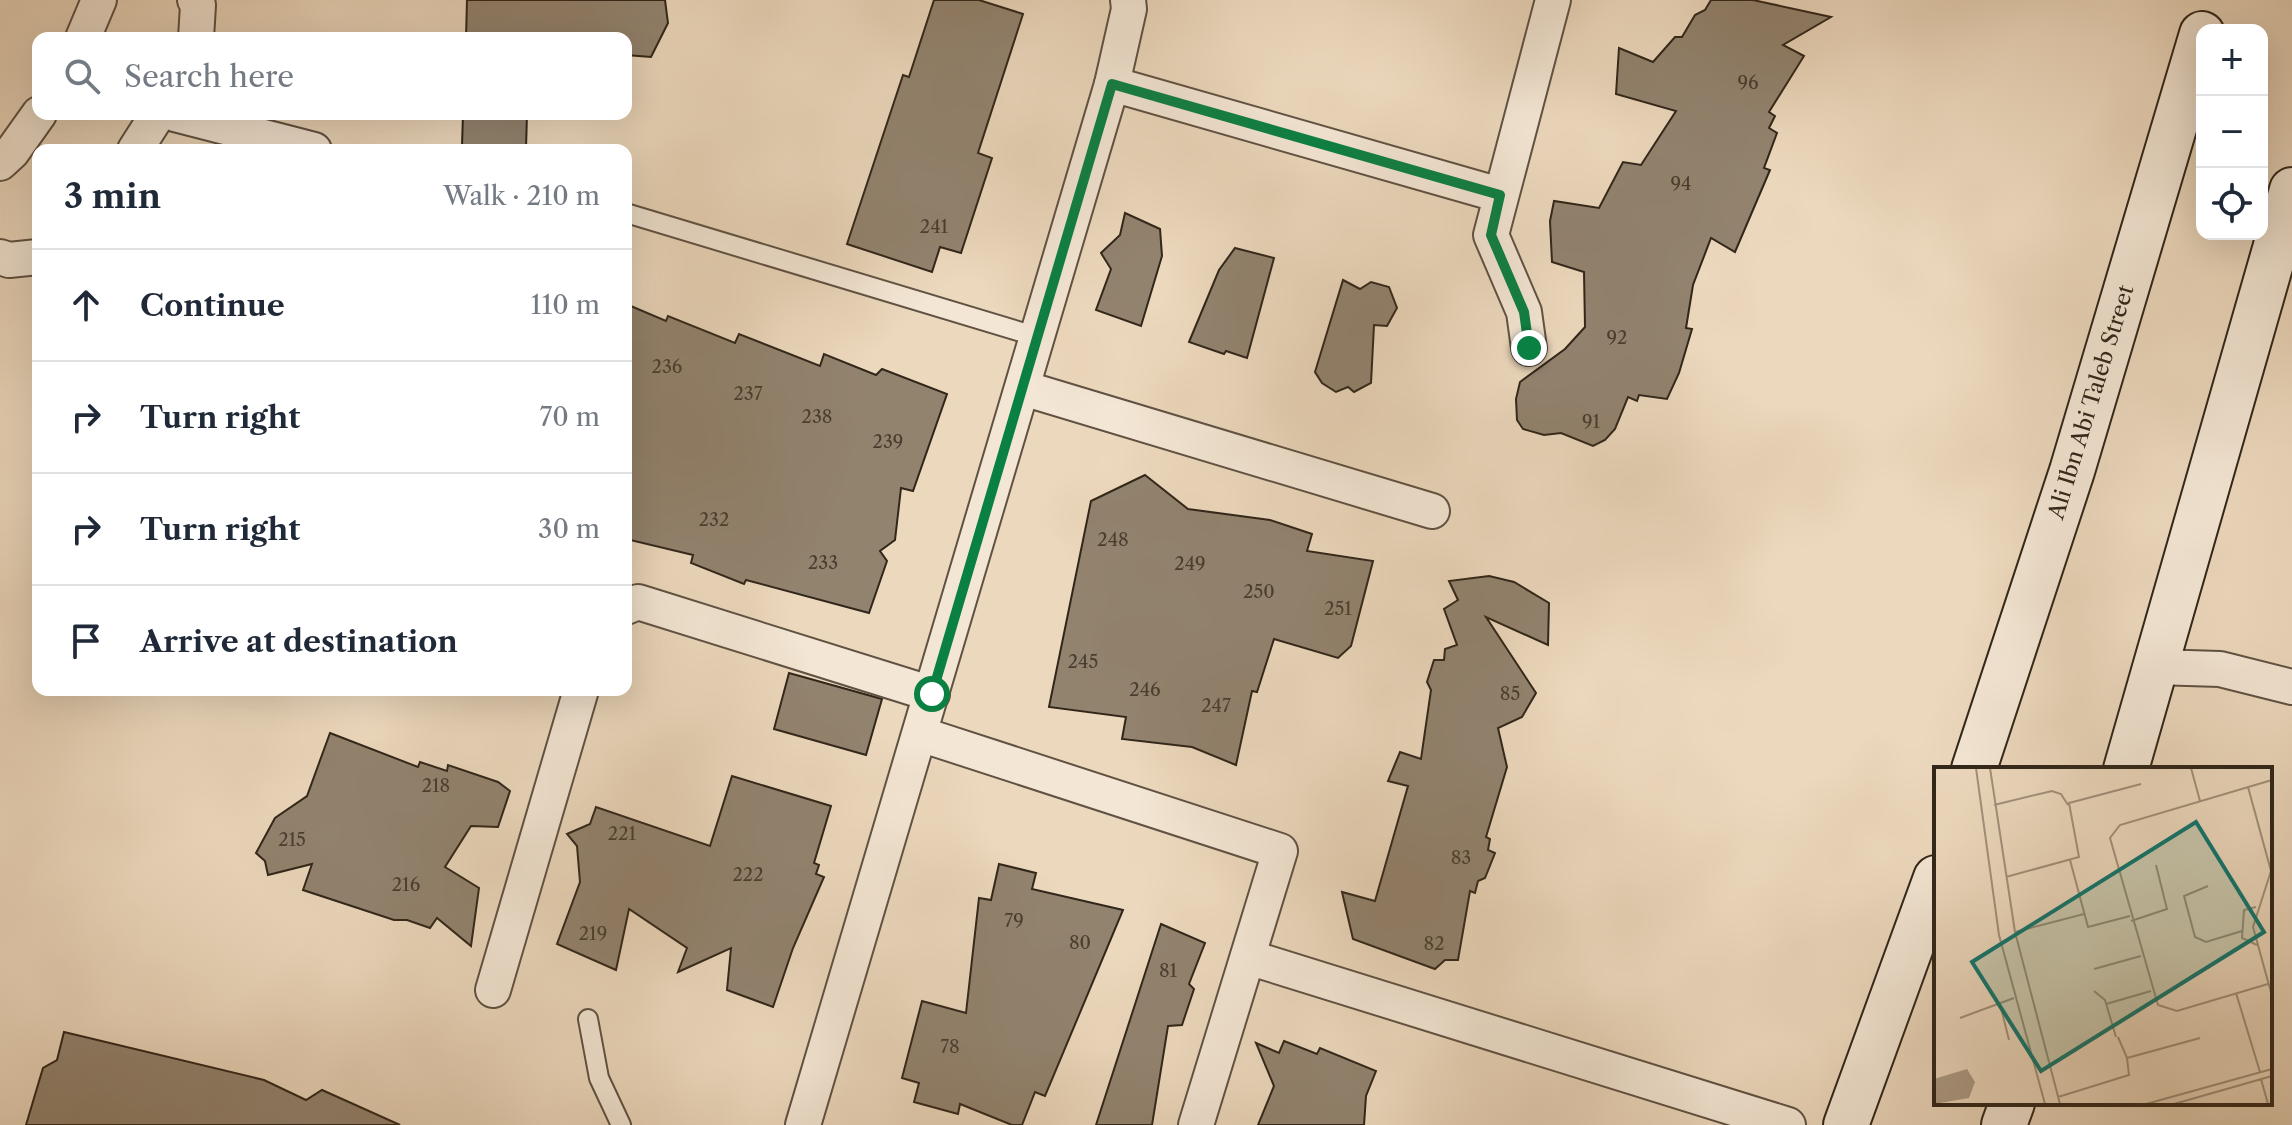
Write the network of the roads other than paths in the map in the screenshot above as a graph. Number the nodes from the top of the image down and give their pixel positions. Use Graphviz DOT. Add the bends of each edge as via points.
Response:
graph roads {
  1 [pos="99,0"];
  2 [pos="195,0"];
  3 [pos="1128,0"];
  4 [pos="1553,0"];
  5 [pos="2213,0"];
  6 [pos="2206,24"];
  7 [pos="86,32"];
  8 [pos="196,32"];
  9 [pos="2196,55"];
  10 [pos="1112,84"];
  11 [pos="34,120"];
  12 [pos="154,120"];
  13 [pos="198,120"];
  14 [pos="139,144"];
  15 [pos="291,144"];
  16 [pos="4,154"];
  17 [pos="2292,190"];
  18 [pos="1500,195"];
  19 [pos="632,215"];
  20 [pos="0,257"];
  21 [pos="32,258"];
  22 [pos="1038,337"];
  23 [pos="1529,348"];
  24 [pos="1023,388"];
  25 [pos="1432,511"];
  26 [pos="632,604"];
  27 [pos="2155,667"];
  28 [pos="2289,679"];
  29 [pos="932,694"];
  30 [pos="579,696"];
  31 [pos="920,734"];
  32 [pos="1975,767"];
  33 [pos="2127,767"];
  34 [pos="1934,883"];
  35 [pos="1248,957"];
  36 [pos="493,990"];
  37 [pos="588,1019"];
  38 [pos="2011,1105"];
  39 [pos="621,1125"];
  40 [pos="803,1125"];
  41 [pos="1196,1125"];
  42 [pos="1788,1125"];
  43 [pos="1846,1125"];
  44 [pos="2004,1125"];
  1 -- 7 [label="street"];
  2 -- 8 [label="street"];
  3 -- 10 [label="street"];
  4 -- 18 [label="street"];
  5 -- 6 [label="street, Ali Ibn Abi Taleb Street"];
  9 -- 32 [label="street, Ali Ibn Abi Taleb Street" via="2072,471"];
  10 -- 18 [label="street"];
  10 -- 22 [label="street"];
  11 -- 16 [label="street"];
  12 -- 14 [label="street"];
  13 -- 15 [label="street"];
  17 -- 27 [label="street"];
  18 -- 23 [label="street" via="1491,235 1524,312"];
  19 -- 22 [label="lane"];
  20 -- 21 [label="street"];
  22 -- 24 [label="street"];
  24 -- 25 [label="street"];
  24 -- 29 [label="street"];
  26 -- 29 [label="street" via="638,602"];
  27 -- 28 [label="street"];
  27 -- 33 [label="street"];
  29 -- 31 [label="street"];
  30 -- 36 [label="street"];
  31 -- 35 [label="street" via="1280,851"];
  31 -- 40 [label="street"];
  34 -- 43 [label="street"];
  35 -- 41 [label="street"];
  35 -- 42 [label="street"];
  37 -- 39 [label="lane" via="599,1078"];
  38 -- 44 [label="street"];
}
